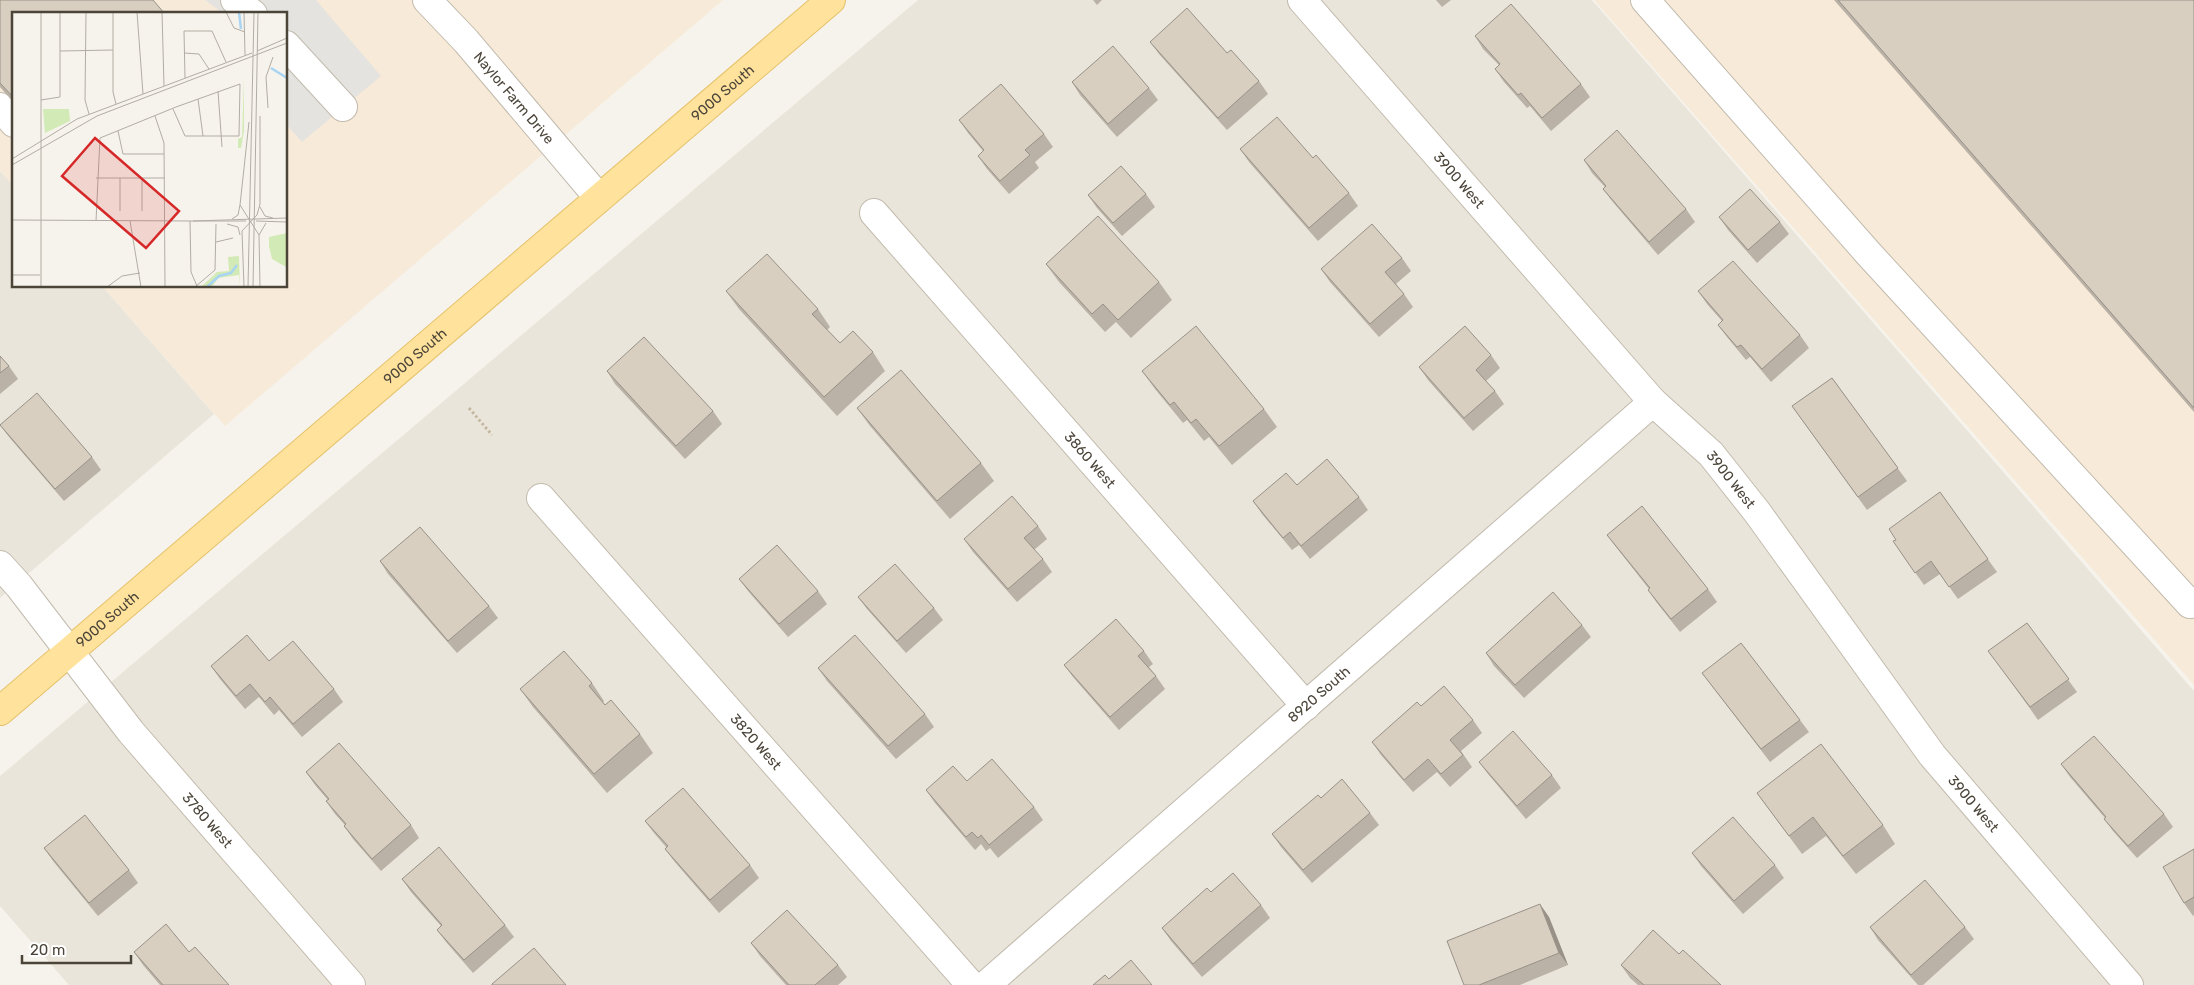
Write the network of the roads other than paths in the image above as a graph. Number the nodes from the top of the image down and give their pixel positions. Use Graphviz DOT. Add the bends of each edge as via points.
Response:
graph roads {
  1 [pos="234,0"];
  2 [pos="427,0"];
  3 [pos="830,0"];
  4 [pos="1302,0"];
  5 [pos="1645,0"];
  6 [pos="251,12"];
  7 [pos="288,47"];
  8 [pos="0,107"];
  9 [pos="343,107"];
  10 [pos="12,121"];
  11 [pos="600,198"];
  12 [pos="874,213"];
  13 [pos="1653,402"];
  14 [pos="541,498"];
  15 [pos="0,565"];
  16 [pos="2194,601"];
  17 [pos="69,651"];
  18 [pos="1306,706"];
  19 [pos="0,711"];
  20 [pos="351,985"];
  21 [pos="970,985"];
  22 [pos="986,985"];
  23 [pos="2129,985"];
  1 -- 6 [label="street"];
  2 -- 11 [label="street, Naylor Farm Drive"];
  3 -- 11 [label="main road, 9000 South"];
  4 -- 13 [label="street, 3900 West"];
  5 -- 16 [label="street" via="1874,260 2190,604"];
  7 -- 9 [label="street"];
  8 -- 10 [label="street"];
  11 -- 17 [label="main road, 9000 South"];
  12 -- 18 [label="street, 3860 West"];
  13 -- 18 [label="street, 8920 South"];
  13 -- 23 [label="street, 3900 West" via="1710,454 1757,512 1932,755"];
  14 -- 21 [label="street, 3820 West"];
  15 -- 17 [label="street, 3780 West"];
  17 -- 19 [label="main road, 9000 South"];
  17 -- 20 [label="street, 3780 West" via="131,732"];
  18 -- 22 [label="street, 8920 South"];
}
